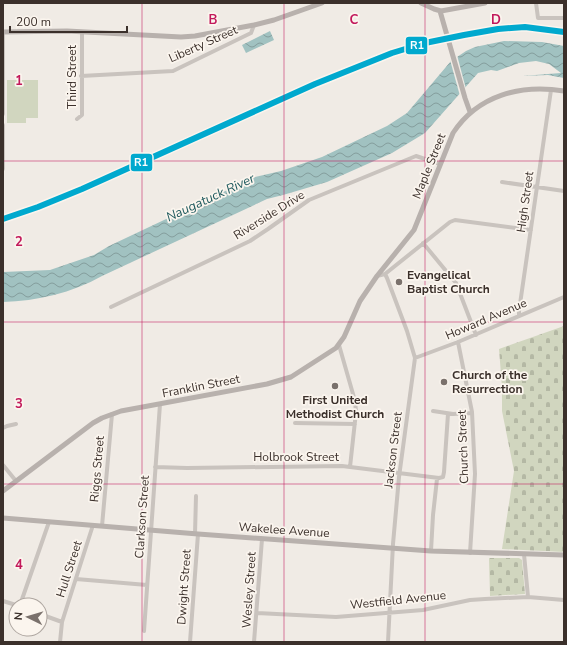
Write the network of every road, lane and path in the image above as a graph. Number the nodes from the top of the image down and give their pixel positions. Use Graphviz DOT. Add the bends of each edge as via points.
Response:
graph roads {
  1 [pos="322,3"];
  2 [pos="421,3"];
  3 [pos="486,3"];
  4 [pos="536,3"];
  5 [pos="440,11"];
  6 [pos="564,18"];
  7 [pos="254,25"];
  8 [pos="3,31"];
  9 [pos="82,32"];
  10 [pos="3,75"];
  11 [pos="81,76"];
  12 [pos="551,90"];
  13 [pos="564,91"];
  14 [pos="470,112"];
  15 [pos="3,114"];
  16 [pos="77,119"];
  17 [pos="3,125"];
  18 [pos="440,164"];
  19 [pos="3,169"];
  20 [pos="502,182"];
  21 [pos="538,187"];
  22 [pos="564,191"];
  23 [pos="531,230"];
  24 [pos="423,243"];
  25 [pos="385,274"];
  26 [pos="376,276"];
  27 [pos="564,297"];
  28 [pos="111,307"];
  29 [pos="519,316"];
  30 [pos="476,335"];
  31 [pos="458,342"];
  32 [pos="339,345"];
  33 [pos="416,358"];
  34 [pos="160,404"];
  35 [pos="433,411"];
  36 [pos="472,413"];
  37 [pos="112,414"];
  38 [pos="448,414"];
  39 [pos="16,424"];
  40 [pos="295,424"];
  41 [pos="355,424"];
  42 [pos="3,428"];
  43 [pos="3,465"];
  44 [pos="155,466"];
  45 [pos="350,467"];
  46 [pos="399,473"];
  47 [pos="437,479"];
  48 [pos="16,481"];
  49 [pos="3,491"];
  50 [pos="196,496"];
  51 [pos="3,519"];
  52 [pos="49,522"];
  53 [pos="93,525"];
  54 [pos="102,526"];
  55 [pos="152,530"];
  56 [pos="196,534"];
  57 [pos="262,539"];
  58 [pos="393,548"];
  59 [pos="431,551"];
  60 [pos="470,553"];
  61 [pos="524,554"];
  62 [pos="564,555"];
  63 [pos="76,580"];
  64 [pos="147,585"];
  65 [pos="23,597"];
  66 [pos="528,597"];
  67 [pos="564,600"];
  68 [pos="257,613"];
  69 [pos="390,613"];
  70 [pos="48,617"];
  71 [pos="62,622"];
  72 [pos="144,631"];
  73 [pos="60,642"];
  74 [pos="190,642"];
  75 [pos="254,642"];
  76 [pos="388,642"];
  1 -- 7 [label="main road"];
  2 -- 5 [label="main road"];
  3 -- 5 [label="main road"];
  4 -- 6 [label="street" via="538,18"];
  5 -- 14 [label="main road"];
  7 -- 9 [label="main road" via="181,37"];
  7 -- 11 [label="street, Liberty Street" via="251,33 173,71"];
  8 -- 9 [label="main road"];
  8 -- 10 [label="street"];
  9 -- 11 [label="street, Third Street"];
  10 -- 15 [label="street"];
  11 -- 16 [label="street, Third Street" via="82,115"];
  12 -- 13 [label="main road"];
  12 -- 14 [label="main road" via="529,89 510,93"];
  12 -- 21 [label="street, High Street"];
  14 -- 18 [label="main road, Maple Street" via="453,133"];
  17 -- 19 [label="street"];
  18 -- 26 [label="main road, Maple Street" via="414,230"];
  18 -- 28 [label="street, Riverside Drive" via="416,156 326,192 309,200 250,241"];
  20 -- 21 [label="street"];
  21 -- 22 [label="street"];
  21 -- 23 [label="street, High Street"];
  23 -- 24 [label="street" via="457,220 450,222"];
  23 -- 29 [label="street, High Street"];
  24 -- 25 [label="street"];
  24 -- 30 [label="street" via="456,283"];
  25 -- 26 [label="street"];
  25 -- 33 [label="street, Jackson Street"];
  26 -- 32 [label="main road" via="360,301"];
  27 -- 29 [label="street, Howard Avenue"];
  29 -- 30 [label="street, Howard Avenue"];
  30 -- 31 [label="street, Howard Avenue"];
  31 -- 33 [label="street, Howard Avenue"];
  31 -- 36 [label="street, Church Street"];
  32 -- 34 [label="main road, Franklin Street" via="292,377"];
  32 -- 41 [label="street" via="354,393"];
  33 -- 46 [label="street, Jackson Street"];
  34 -- 37 [label="main road, Franklin Street"];
  34 -- 44 [label="street, Clarkson Street"];
  35 -- 38 [label="street"];
  36 -- 38 [label="street"];
  36 -- 60 [label="street, Church Street" via="475,474"];
  37 -- 48 [label="main road, Franklin Street" via="93,423"];
  37 -- 54 [label="street, Riggs Street"];
  38 -- 47 [label="street" via="444,472 442,477"];
  39 -- 42 [label="street"];
  40 -- 41 [label="street"];
  41 -- 45 [label="street"];
  43 -- 48 [label="street"];
  44 -- 45 [label="street, Holbrook Street"];
  44 -- 55 [label="street, Clarkson Street"];
  45 -- 46 [label="street, Holbrook Street"];
  46 -- 47 [label="street, Holbrook Street"];
  46 -- 58 [label="street, Jackson Street"];
  47 -- 59 [label="street"];
  48 -- 49 [label="main road, Franklin Street"];
  50 -- 56 [label="street, Dwight Street"];
  51 -- 52 [label="main road, Wakelee Avenue"];
  52 -- 53 [label="main road, Wakelee Avenue"];
  52 -- 65 [label="street"];
  53 -- 54 [label="main road, Wakelee Avenue"];
  53 -- 63 [label="street, Hull Street"];
  54 -- 55 [label="main road, Wakelee Avenue"];
  55 -- 56 [label="main road, Wakelee Avenue"];
  55 -- 64 [label="street, Clarkson Street"];
  56 -- 57 [label="main road, Wakelee Avenue"];
  56 -- 74 [label="street, Dwight Street"];
  57 -- 58 [label="main road, Wakelee Avenue"];
  57 -- 68 [label="street, Wesley Street"];
  58 -- 59 [label="main road, Wakelee Avenue"];
  58 -- 69 [label="street, Jackson Street"];
  59 -- 60 [label="main road, Wakelee Avenue"];
  60 -- 61 [label="main road, Wakelee Avenue"];
  61 -- 62 [label="main road, Wakelee Avenue"];
  61 -- 66 [label="street"];
  63 -- 64 [label="street"];
  63 -- 71 [label="street, Hull Street"];
  64 -- 72 [label="street, Clarkson Street"];
  66 -- 67 [label="street, Westfield Avenue"];
  66 -- 69 [label="street, Westfield Avenue" via="470,600 423,610"];
  68 -- 69 [label="street, Westfield Avenue" via="327,617"];
  68 -- 75 [label="street, Wesley Street"];
  69 -- 76 [label="street, Jackson Street"];
  70 -- 71 [label="street"];
  71 -- 73 [label="street, Hull Street"];
}
